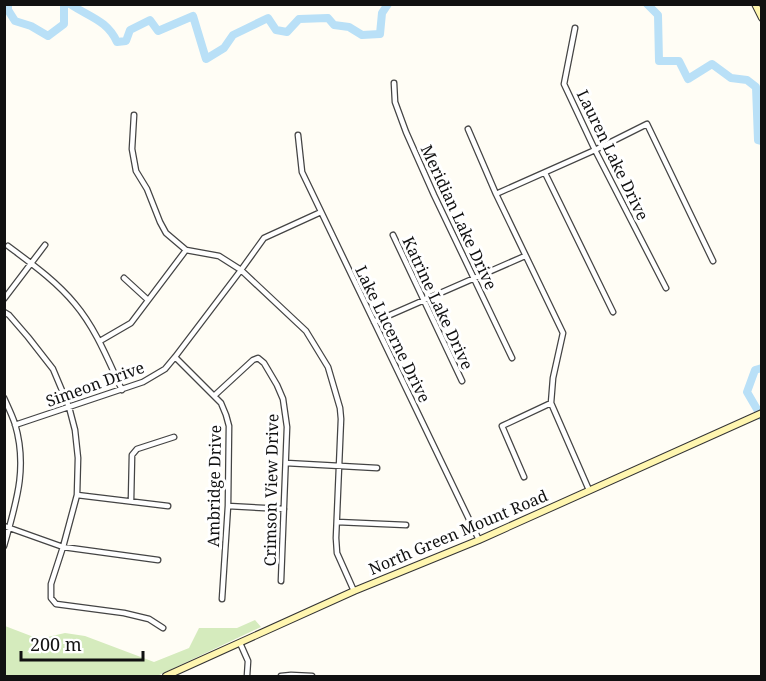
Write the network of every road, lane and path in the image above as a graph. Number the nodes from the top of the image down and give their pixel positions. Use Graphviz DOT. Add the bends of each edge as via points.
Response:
graph roads {
  1 [pos="755,4"];
  2 [pos="761,15"];
  3 [pos="575,28"];
  4 [pos="394,83"];
  5 [pos="134,115"];
  6 [pos="468,129"];
  7 [pos="297,135"];
  8 [pos="595,150"];
  9 [pos="545,173"];
  10 [pos="496,194"];
  11 [pos="321,212"];
  12 [pos="393,235"];
  13 [pos="45,245"];
  14 [pos="8,246"];
  15 [pos="186,250"];
  16 [pos="525,256"];
  17 [pos="713,261"];
  18 [pos="31,263"];
  19 [pos="241,270"];
  20 [pos="124,278"];
  21 [pos="475,279"];
  22 [pos="666,288"];
  23 [pos="4,299"];
  24 [pos="148,300"];
  25 [pos="424,300"];
  26 [pos="4,312"];
  27 [pos="613,312"];
  28 [pos="374,322"];
  29 [pos="100,341"];
  30 [pos="175,357"];
  31 [pos="512,358"];
  32 [pos="462,381"];
  33 [pos="122,390"];
  34 [pos="215,395"];
  35 [pos="4,398"];
  36 [pos="551,403"];
  37 [pos="69,407"];
  38 [pos="762,413"];
  39 [pos="15,425"];
  40 [pos="174,437"];
  41 [pos="286,463"];
  42 [pos="340,466"];
  43 [pos="377,468"];
  44 [pos="524,477"];
  45 [pos="589,490"];
  46 [pos="77,495"];
  47 [pos="130,501"];
  48 [pos="168,506"];
  49 [pos="228,506"];
  50 [pos="284,509"];
  51 [pos="337,522"];
  52 [pos="406,525"];
  53 [pos="7,527"];
  54 [pos="479,540"];
  55 [pos="4,546"];
  56 [pos="63,547"];
  57 [pos="158,560"];
  58 [pos="281,581"];
  59 [pos="354,591"];
  60 [pos="222,599"];
  61 [pos="163,628"];
  62 [pos="240,643"];
  63 [pos="166,676"];
  64 [pos="247,676"];
  65 [pos="280,676"];
  66 [pos="312,676"];
  1 -- 2 [label="street"];
  3 -- 8 [label="street, Lauren Lake Drive" via="564,84"];
  4 -- 21 [label="street, Meridian Lake Drive" via="395,102 406,132"];
  5 -- 15 [label="street" via="132,149 136,171 166,233"];
  6 -- 10 [label="street"];
  7 -- 11 [label="street, Lake Lucerne Drive" via="302,172"];
  8 -- 9 [label="street"];
  8 -- 17 [label="street" via="647,124"];
  8 -- 22 [label="street, Lauren Lake Drive"];
  9 -- 10 [label="street"];
  9 -- 27 [label="street"];
  10 -- 16 [label="street"];
  11 -- 19 [label="street, Simeon Drive" via="264,238"];
  11 -- 28 [label="street, Lake Lucerne Drive"];
  12 -- 25 [label="street, Katrine Lake Drive"];
  13 -- 18 [label="street"];
  14 -- 18 [label="street"];
  15 -- 19 [label="street" via="219,256"];
  15 -- 24 [label="street"];
  16 -- 21 [label="street"];
  16 -- 36 [label="street" via="563,333"];
  18 -- 23 [label="street"];
  18 -- 29 [label="street" via="76,304"];
  19 -- 30 [label="street, Simeon Drive"];
  19 -- 42 [label="street" via="306,331 328,367 340,408"];
  20 -- 24 [label="street"];
  21 -- 25 [label="street"];
  21 -- 31 [label="street, Meridian Lake Drive"];
  24 -- 29 [label="street" via="131,323"];
  25 -- 28 [label="street"];
  25 -- 32 [label="street, Katrine Lake Drive"];
  26 -- 37 [label="street" via="53,369"];
  28 -- 54 [label="street, Lake Lucerne Drive"];
  29 -- 33 [label="street"];
  30 -- 33 [label="street, Simeon Drive" via="165,369"];
  30 -- 34 [label="street, Ambridge Drive"];
  33 -- 37 [label="street, Simeon Drive"];
  34 -- 41 [label="street, Crimson View Drive" via="253,360 258,358 264,363 285,410"];
  34 -- 49 [label="street, Ambridge Drive" via="229,426"];
  35 -- 39 [label="street"];
  36 -- 44 [label="street" via="502,426"];
  36 -- 45 [label="street"];
  37 -- 39 [label="street, Simeon Drive"];
  37 -- 46 [label="street" via="78,458"];
  38 -- 45 [label="street, North Green Mount Road"];
  39 -- 53 [label="street" via="21,461 20,488"];
  40 -- 47 [label="street" via="137,449 132,455"];
  41 -- 42 [label="street"];
  41 -- 50 [label="street, Crimson View Drive"];
  42 -- 43 [label="street"];
  42 -- 51 [label="street"];
  45 -- 54 [label="street, North Green Mount Road"];
  46 -- 47 [label="street"];
  46 -- 56 [label="street"];
  47 -- 48 [label="street"];
  49 -- 50 [label="street"];
  49 -- 60 [label="street, Ambridge Drive"];
  50 -- 58 [label="street, Crimson View Drive"];
  51 -- 52 [label="street"];
  51 -- 59 [label="street" via="338,553"];
  53 -- 55 [label="street"];
  53 -- 56 [label="street"];
  54 -- 59 [label="street, North Green Mount Road"];
  56 -- 57 [label="street"];
  56 -- 61 [label="street" via="51,584 51,598 56,604 124,613 149,619"];
  59 -- 62 [label="street, North Green Mount Road"];
  62 -- 63 [label="street, North Green Mount Road"];
  62 -- 64 [label="street" via="248,661"];
  65 -- 66 [label="street"];
}
